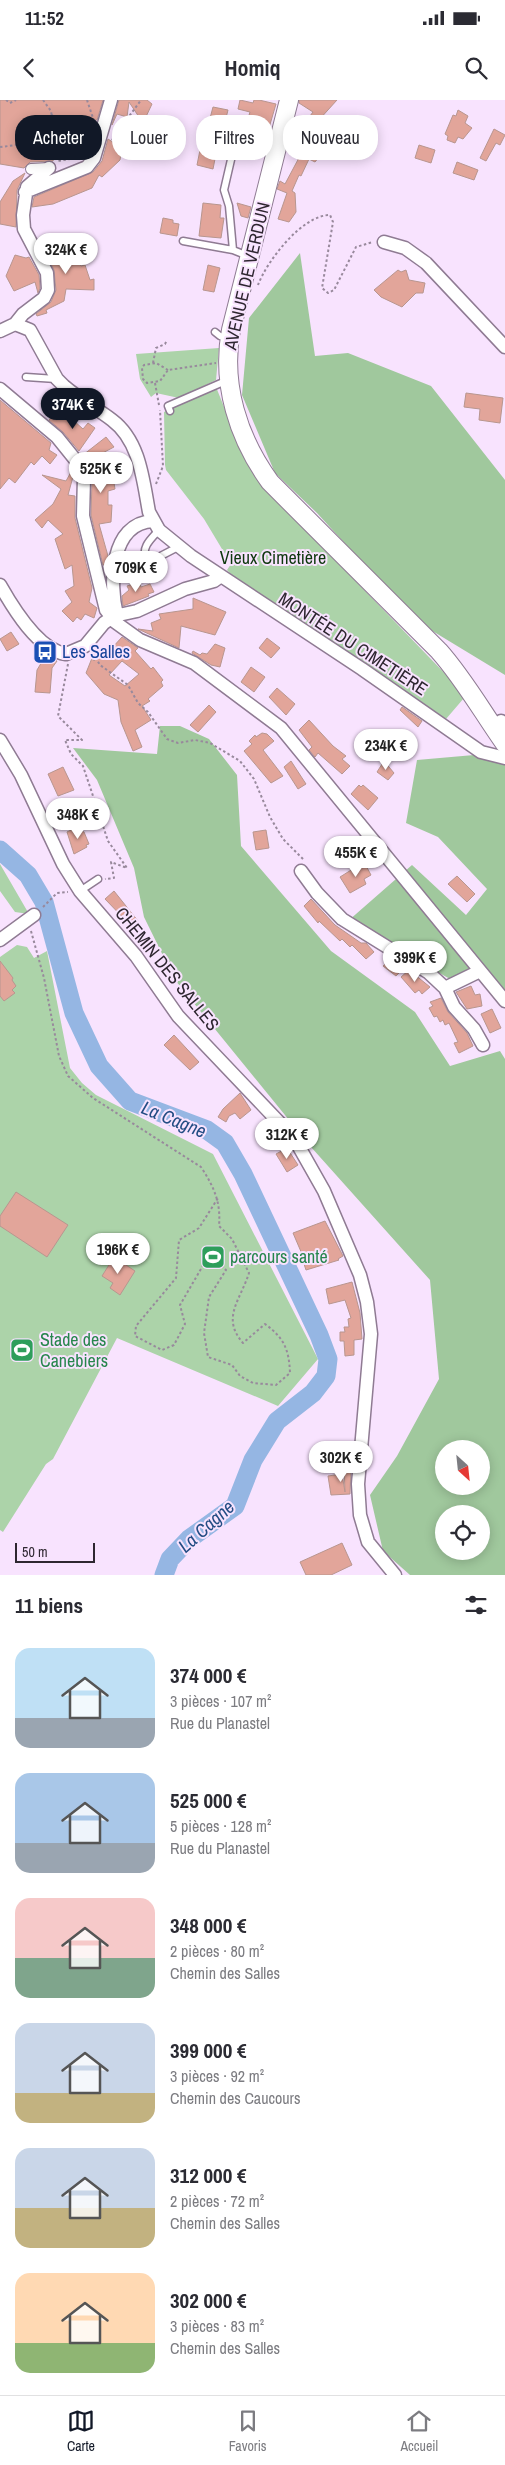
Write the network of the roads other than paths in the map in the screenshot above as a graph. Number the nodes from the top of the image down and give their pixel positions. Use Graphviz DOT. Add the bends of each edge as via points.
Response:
graph roads {
  1 [pos="111,100"];
  2 [pos="290,100"];
  3 [pos="230,160"];
  4 [pos="52,165"];
  5 [pos="31,169"];
  6 [pos="25,192"];
  7 [pos="183,241"];
  8 [pos="384,242"];
  9 [pos="241,253"];
  10 [pos="15,324"];
  11 [pos="0,331"];
  12 [pos="505,348"];
  13 [pos="229,371"];
  14 [pos="26,377"];
  15 [pos="57,379"];
  16 [pos="0,389"];
  17 [pos="170,411"];
  18 [pos="156,525"];
  19 [pos="178,547"];
  20 [pos="221,576"];
  21 [pos="0,586"];
  22 [pos="114,617"];
  23 [pos="459,674"];
  24 [pos="504,726"];
  25 [pos="0,740"];
  26 [pos="466,741"];
  27 [pos="505,744"];
  28 [pos="505,758"];
  29 [pos="304,867"];
  30 [pos="98,879"];
  31 [pos="80,891"];
  32 [pos="30,917"];
  33 [pos="0,940"];
  34 [pos="480,970"];
  35 [pos="445,988"];
  36 [pos="505,1001"];
  37 [pos="483,1045"];
  38 [pos="395,1575"];
  1 -- 6 [label="street" via="94,158 87,166"];
  2 -- 9 [label="main road, AVENUE DE VERDUN"];
  3 -- 9 [label="lane" via="224,190"];
  4 -- 5 [label="street"];
  4 -- 6 [label="street" via="30,183"];
  6 -- 10 [label="street" via="24,230 47,273 48,290 44,298"];
  7 -- 9 [label="lane"];
  8 -- 12 [label="street" via="405,248 426,263"];
  9 -- 13 [label="main road, AVENUE DE VERDUN" via="222,335"];
  10 -- 11 [label="street"];
  10 -- 15 [label="street" via="30,330"];
  13 -- 17 [label="lane" via="219,382 168,406"];
  13 -- 23 [label="main road, AVENUE DE VERDUN" via="233,403 242,431 270,482"];
  14 -- 15 [label="lane"];
  15 -- 18 [label="street" via="128,437 134,447"];
  16 -- 22 [label="street" via="57,437 82,468 83,516 106,610"];
  18 -- 19 [label="street, MONTÉE DU CIMETIÈRE"];
  18 -- 19 [label="lane" via="146,545 146,559 151,562"];
  18 -- 22 [label="street" via="135,524 119,548 112,585"];
  19 -- 20 [label="street, MONTÉE DU CIMETIÈRE"];
  20 -- 22 [label="street" via="137,611"];
  20 -- 26 [label="street, MONTÉE DU CIMETIÈRE"];
  21 -- 22 [label="street" via="16,613 56,652 70,654 85,646 104,623"];
  22 -- 34 [label="street" via="140,640 194,663 281,728"];
  23 -- 24 [label="main road"];
  23 -- 27 [label="main road, AVENUE DE VERDUN"];
  25 -- 31 [label="street, CHEMIN DES SALLES"];
  26 -- 27 [label="street, MONTÉE DU CIMETIÈRE" via="479,746"];
  26 -- 28 [label="street, MONTÉE DU CIMETIÈRE" via="481,752"];
  29 -- 35 [label="street" via="335,914 429,973"];
  30 -- 31 [label="lane"];
  31 -- 38 [label="street, CHEMIN DES SALLES" via="136,956 178,1016 294,1138 324,1191 360,1275 371,1334 358,1484 360,1515 368,1542"];
  32 -- 33 [label="street"];
  34 -- 35 [label="street"];
  34 -- 36 [label="street"];
  35 -- 37 [label="street" via="454,1007 474,1029"];
}
